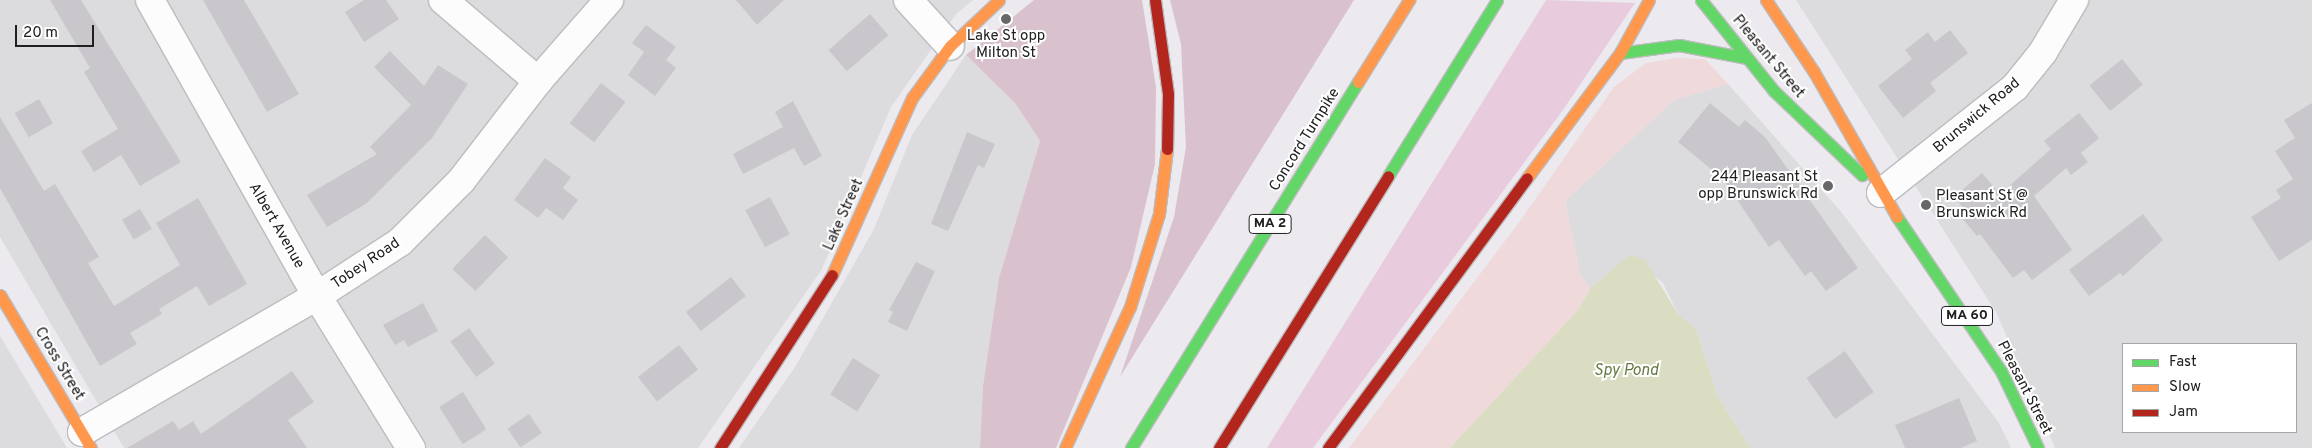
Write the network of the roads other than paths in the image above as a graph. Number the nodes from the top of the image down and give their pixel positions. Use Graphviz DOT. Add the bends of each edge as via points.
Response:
graph roads {
  1 [pos="150,0"];
  2 [pos="443,0"];
  3 [pos="609,0"];
  4 [pos="908,0"];
  5 [pos="999,0"];
  6 [pos="1155,0"];
  7 [pos="1410,0"];
  8 [pos="1497,0"];
  9 [pos="1649,0"];
  10 [pos="1702,0"];
  11 [pos="1766,0"];
  12 [pos="2074,0"];
  13 [pos="950,46"];
  14 [pos="1620,53"];
  15 [pos="1746,58"];
  16 [pos="538,81"];
  17 [pos="1881,193"];
  18 [pos="0,295"];
  19 [pos="317,296"];
  20 [pos="87,440"];
  21 [pos="411,448"];
  22 [pos="720,448"];
  23 [pos="1066,448"];
  24 [pos="1131,448"];
  25 [pos="1219,448"];
  26 [pos="1328,448"];
  27 [pos="2038,448"];
  1 -- 19 [label="street, Albert Avenue"];
  2 -- 16 [label="street"];
  3 -- 16 [label="street, Tobey Road"];
  4 -- 13 [label="street"];
  5 -- 13 [label="main road, Lake Street"];
  6 -- 23 [label="main road" via="1168,94 1167,155 1159,214 1130,307"];
  7 -- 24 [label="main road, Concord Turnpike / MA 2"];
  8 -- 25 [label="main road"];
  9 -- 14 [label="main road"];
  10 -- 15 [label="main road, Pleasant Street / MA 60"];
  11 -- 17 [label="main road, Pleasant Street / MA 60" via="1814,72"];
  12 -- 17 [label="street, Brunswick Road" via="2014,87"];
  13 -- 22 [label="main road, Lake Street" via="905,112 829,282"];
  14 -- 15 [label="main road" via="1679,45"];
  14 -- 26 [label="main road"];
  15 -- 17 [label="main road, Pleasant Street / MA 60" via="1798,115"];
  16 -- 19 [label="street, Tobey Road" via="432,212 381,257"];
  17 -- 27 [label="main road, Pleasant Street / MA 60" via="2001,371"];
  18 -- 20 [label="main road, Cross Street"];
  19 -- 20 [label="street, Tobey Road"];
  19 -- 21 [label="street, Albert Avenue"];
}
